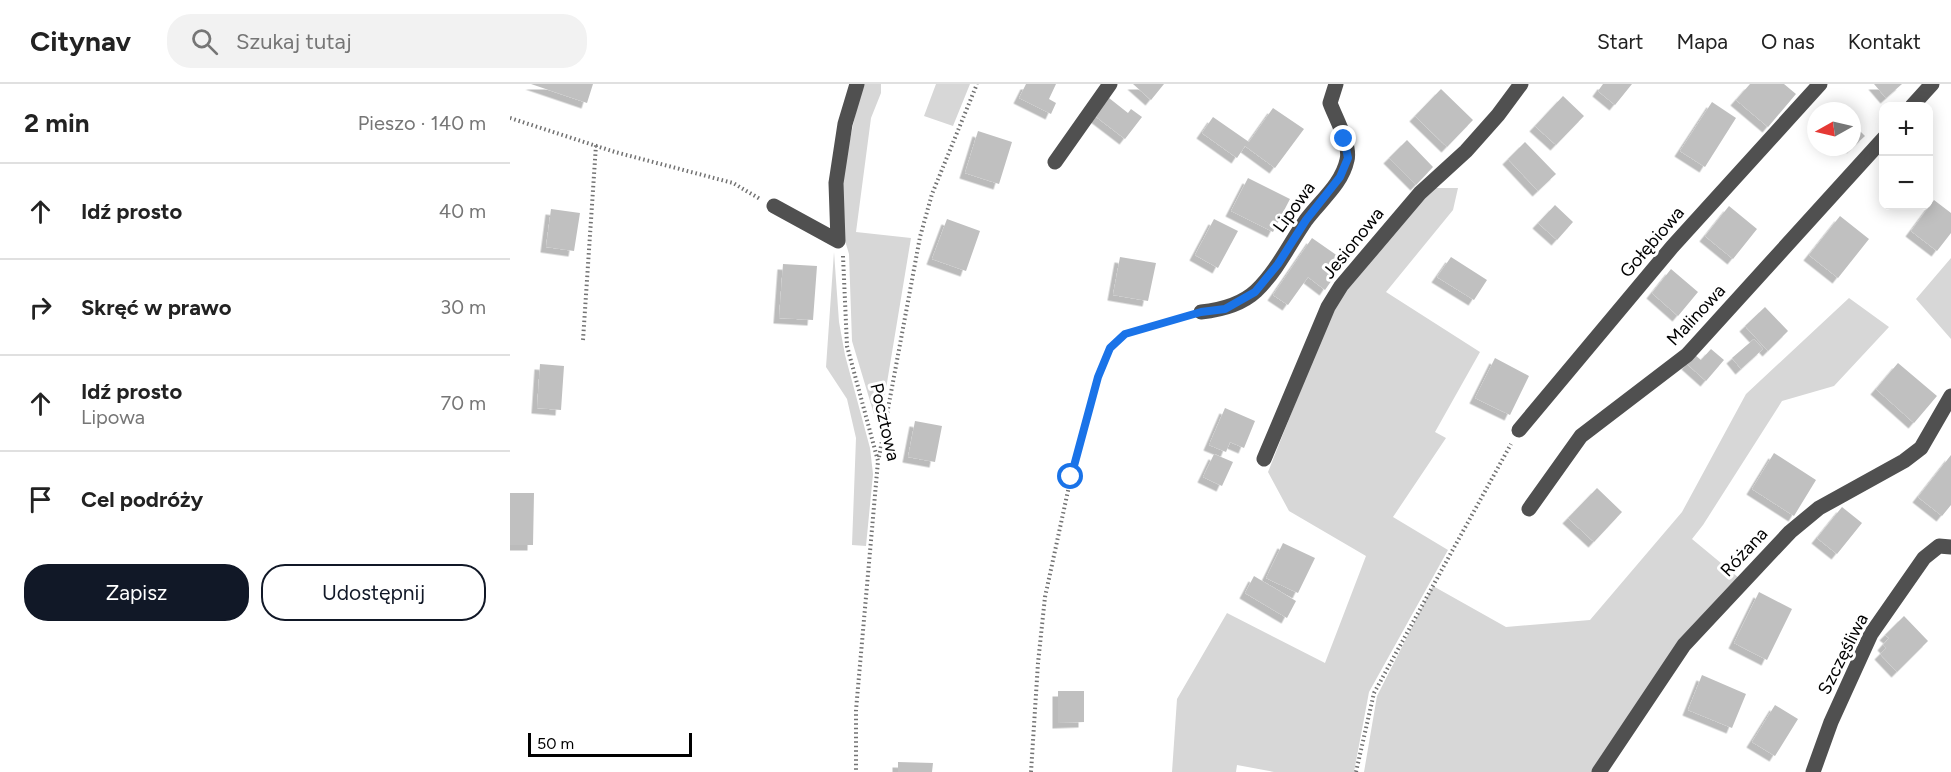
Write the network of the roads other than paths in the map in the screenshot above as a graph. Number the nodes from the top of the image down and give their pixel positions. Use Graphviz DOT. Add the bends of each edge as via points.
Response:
graph roads {
  1 [pos="857,84"];
  2 [pos="1110,84"];
  3 [pos="1336,84"];
  4 [pos="1521,84"];
  5 [pos="1820,84"];
  6 [pos="1932,84"];
  7 [pos="1916,102"];
  8 [pos="1879,144"];
  9 [pos="1055,162"];
  10 [pos="774,206"];
  11 [pos="1201,312"];
  12 [pos="1951,396"];
  13 [pos="1519,430"];
  14 [pos="1264,459"];
  15 [pos="1529,509"];
  16 [pos="1951,548"];
  17 [pos="1599,772"];
  18 [pos="1813,772"];
  1 -- 10 [label="street" via="845,124 836,183 838,241"];
  2 -- 9 [label="street"];
  3 -- 11 [label="street, Lipowa" via="1330,103 1348,158 1340,177 1255,292 1225,309"];
  4 -- 14 [label="street, Jesionowa" via="1466,151 1420,193 1341,286 1328,307"];
  5 -- 13 [label="street, Gołębiowa" via="1672,247"];
  6 -- 7 [label="street"];
  8 -- 15 [label="street, Malinowa" via="1688,355 1581,436"];
  12 -- 17 [label="street, Różana" via="1921,448 1819,508 1790,532 1684,645"];
  16 -- 18 [label="street, Szczęśliwa" via="1939,546 1924,558 1871,634"];
}
